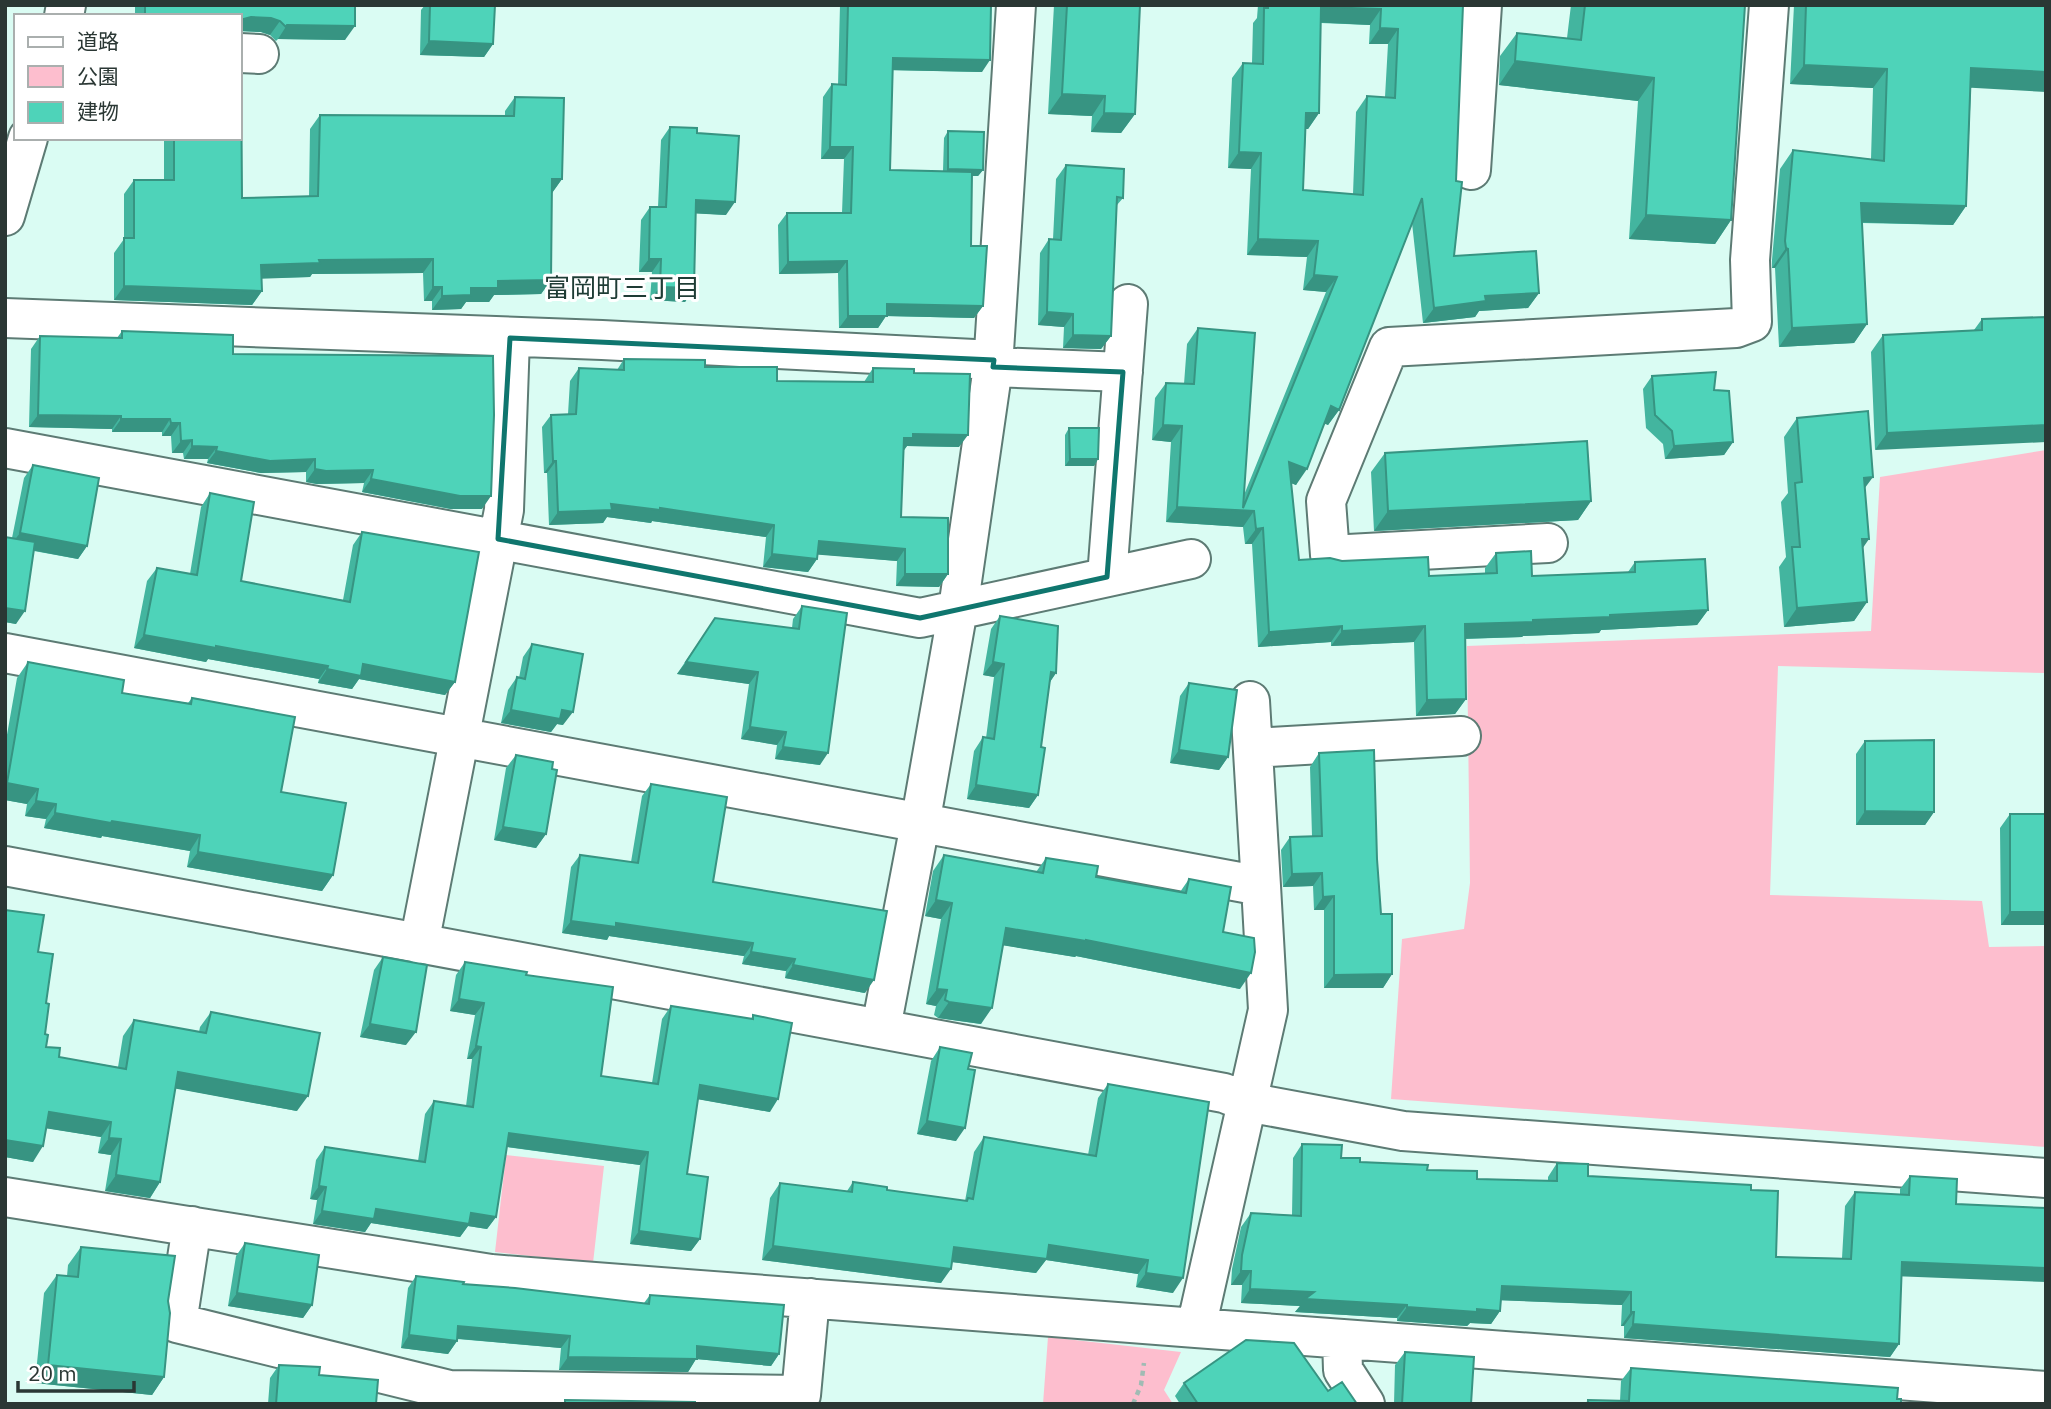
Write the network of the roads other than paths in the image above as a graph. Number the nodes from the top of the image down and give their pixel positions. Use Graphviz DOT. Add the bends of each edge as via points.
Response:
graph roads {
  1 [pos="1016,5"];
  2 [pos="1482,5"];
  3 [pos="1769,5"];
  4 [pos="27,140"];
  5 [pos="1471,170"];
  6 [pos="5,216"];
  7 [pos="1128,304"];
  8 [pos="5,318"];
  9 [pos="510,338"];
  10 [pos="994,363"];
  11 [pos="1123,372"];
  12 [pos="5,448"];
  13 [pos="498,539"];
  14 [pos="1548,542"];
  15 [pos="1191,559"];
  16 [pos="1107,577"];
  17 [pos="958,609"];
  18 [pos="5,653"];
  19 [pos="1250,701"];
  20 [pos="1461,736"];
  21 [pos="460,738"];
  22 [pos="1253,748"];
  23 [pos="920,824"];
  24 [pos="5,866"];
  25 [pos="1261,886"];
  26 [pos="419,944"];
  27 [pos="881,1028"];
  28 [pos="1247,1102"];
  29 [pos="2046,1178"];
  30 [pos="5,1197"];
  31 [pos="192,1226"];
  32 [pos="810,1298"];
  33 [pos="1196,1328"];
  34 [pos="1342,1339"];
  35 [pos="2046,1391"];
  36 [pos="1365,1404"];
  1 -- 10 [label="street"];
  2 -- 5 [label="street"];
  3 -- 14 [label="street" via="1750,260 1752,322 1736,328 1389,347 1326,501 1330,555"];
  4 -- 6 [label="street"];
  7 -- 11 [label="street"];
  8 -- 9 [label="street"];
  9 -- 10 [label="street"];
  9 -- 13 [label="street" via="504,510"];
  10 -- 11 [label="street"];
  10 -- 17 [label="street"];
  11 -- 16 [label="street"];
  12 -- 13 [label="street"];
  13 -- 17 [label="street" via="920,618"];
  13 -- 21 [label="street"];
  15 -- 16 [label="street"];
  16 -- 17 [label="street"];
  17 -- 23 [label="street"];
  18 -- 21 [label="street"];
  19 -- 22 [label="street"];
  20 -- 22 [label="street"];
  21 -- 23 [label="street"];
  21 -- 26 [label="street"];
  22 -- 25 [label="street"];
  23 -- 25 [label="street"];
  23 -- 27 [label="street"];
  24 -- 26 [label="street"];
  25 -- 28 [label="street" via="1268,1010"];
  26 -- 27 [label="street"];
  27 -- 28 [label="street" via="1224,1093"];
  28 -- 29 [label="street" via="1403,1131"];
  28 -- 33 [label="street"];
  30 -- 31 [label="street"];
  31 -- 32 [label="street" via="491,1274"];
  31 -- 32 [label="street" via="177,1323 449,1390 801,1395"];
  32 -- 33 [label="street"];
  33 -- 34 [label="street"];
  34 -- 35 [label="street"];
  34 -- 36 [label="street" via="1342,1370"];
}
